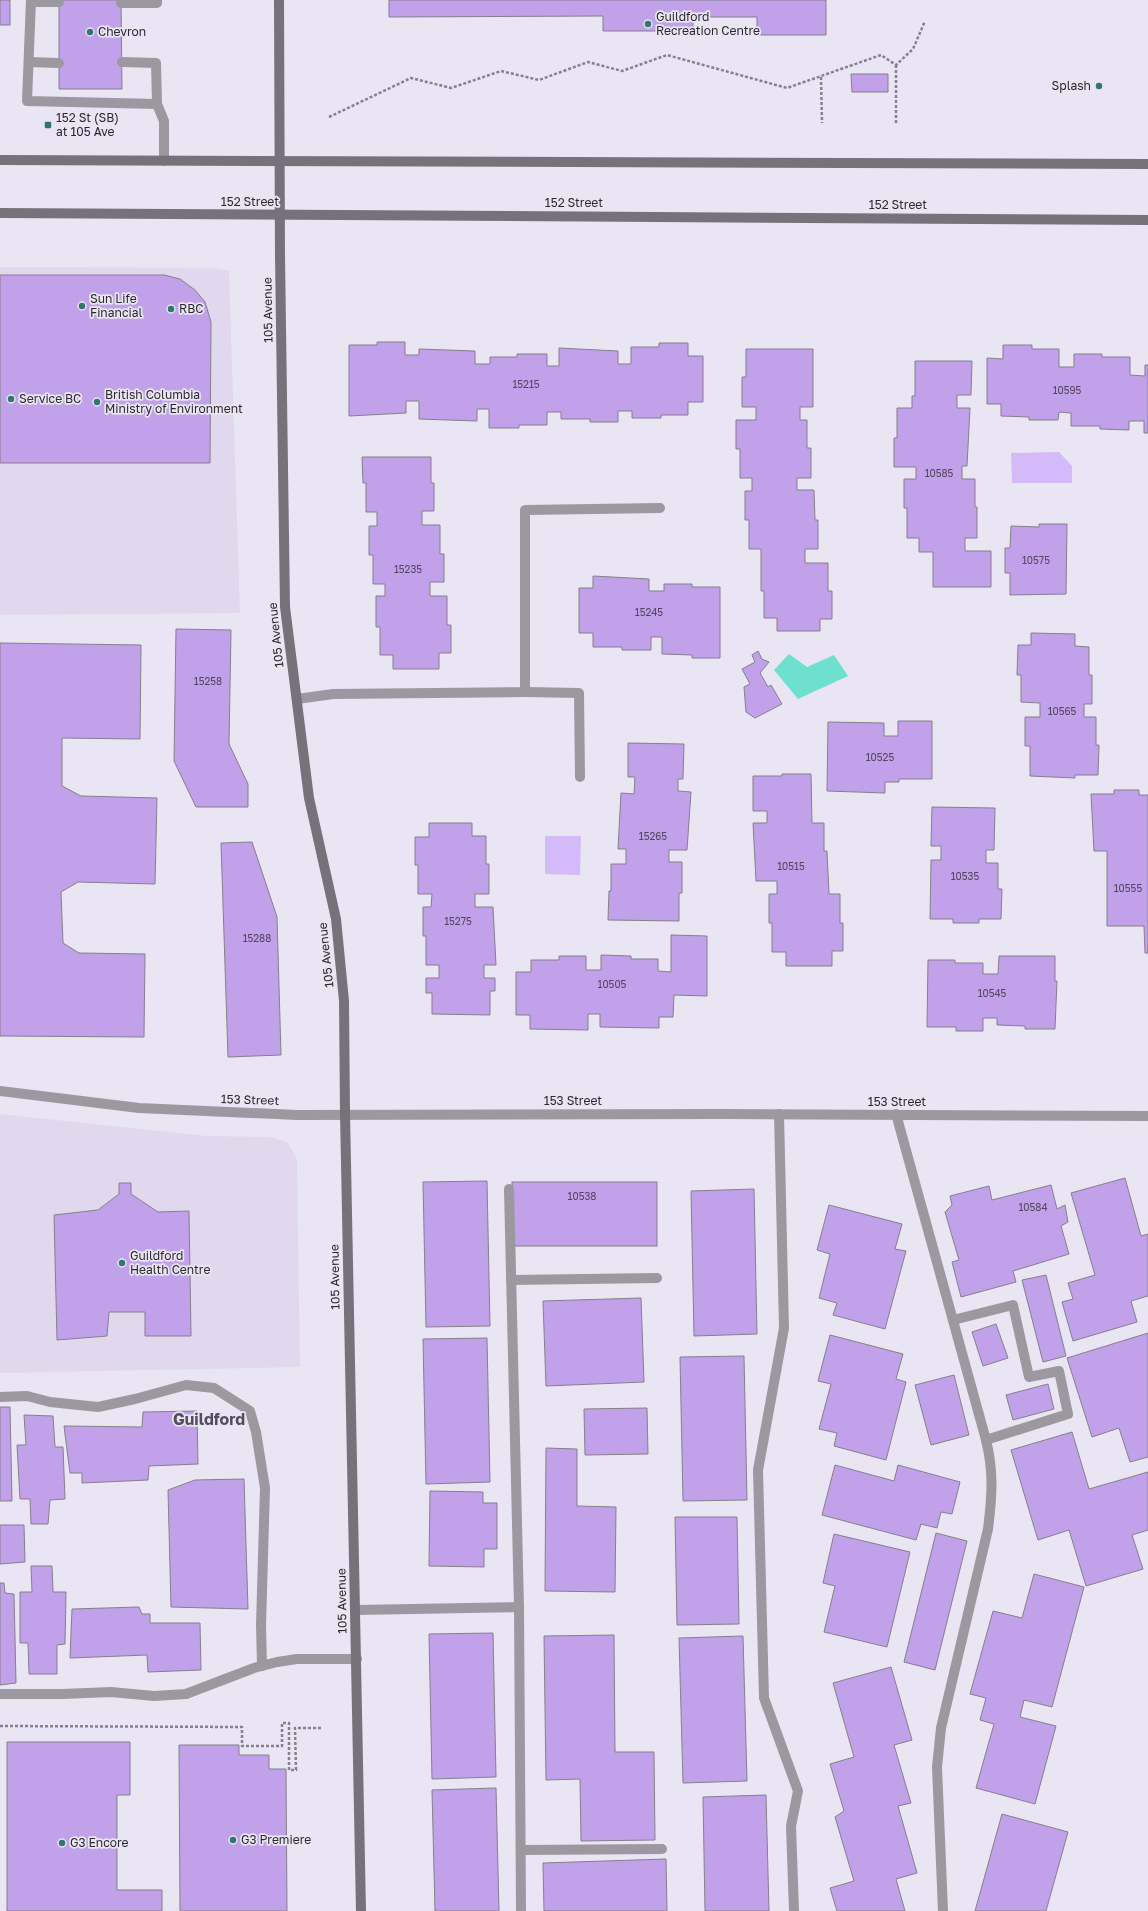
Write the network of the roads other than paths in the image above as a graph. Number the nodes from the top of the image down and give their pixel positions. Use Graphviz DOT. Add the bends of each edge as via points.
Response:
graph roads {
  1 [pos="157,0"];
  2 [pos="279,0"];
  3 [pos="31,1"];
  4 [pos="58,2"];
  5 [pos="121,2"];
  6 [pos="29,62"];
  7 [pos="122,62"];
  8 [pos="58,63"];
  9 [pos="157,104"];
  10 [pos="0,160"];
  11 [pos="164,161"];
  12 [pos="280,161"];
  13 [pos="1148,164"];
  14 [pos="0,214"];
  15 [pos="280,215"];
  16 [pos="1148,220"];
  17 [pos="660,508"];
  18 [pos="525,692"];
  19 [pos="297,699"];
  20 [pos="580,777"];
  21 [pos="0,1091"];
  22 [pos="345,1113"];
  23 [pos="779,1114"];
  24 [pos="896,1114"];
  25 [pos="1148,1116"];
  26 [pos="509,1189"];
  27 [pos="657,1278"];
  28 [pos="511,1280"];
  29 [pos="953,1320"];
  30 [pos="0,1397"];
  31 [pos="986,1440"];
  32 [pos="519,1606"];
  33 [pos="356,1610"];
  34 [pos="357,1659"];
  35 [pos="262,1666"];
  36 [pos="0,1694"];
  37 [pos="662,1849"];
  38 [pos="520,1850"];
  39 [pos="361,1911"];
  40 [pos="521,1911"];
  41 [pos="794,1911"];
  42 [pos="943,1911"];
  1 -- 5 [label="street" via="157,3"];
  2 -- 12 [label="main road, 105 Avenue"];
  3 -- 4 [label="street"];
  3 -- 6 [label="street"];
  6 -- 8 [label="street"];
  6 -- 9 [label="street" via="27,101"];
  7 -- 9 [label="street" via="156,63"];
  9 -- 11 [label="street" via="164,121"];
  10 -- 11 [label="main road"];
  11 -- 12 [label="main road"];
  12 -- 13 [label="main road"];
  12 -- 15 [label="main road, 105 Avenue"];
  14 -- 15 [label="main road, 152 Street"];
  15 -- 16 [label="main road, 152 Street"];
  15 -- 19 [label="main road, 105 Avenue" via="285,607"];
  17 -- 18 [label="street" via="525,510"];
  18 -- 19 [label="street" via="333,694"];
  18 -- 20 [label="street" via="579,693"];
  19 -- 22 [label="main road, 105 Avenue" via="309,798 336,919 344,1001"];
  21 -- 22 [label="street, 153 Street" via="139,1108 297,1115"];
  22 -- 23 [label="street, 153 Street"];
  22 -- 33 [label="main road, 105 Avenue"];
  23 -- 24 [label="street, 153 Street"];
  23 -- 41 [label="street" via="784,1328 758,1470 764,1698 798,1791 791,1826"];
  24 -- 25 [label="street, 153 Street"];
  24 -- 29 [label="street"];
  26 -- 28 [label="street"];
  27 -- 28 [label="street"];
  28 -- 32 [label="street"];
  29 -- 31 [label="street"];
  29 -- 31 [label="street" via="1013,1305 1028,1377 1059,1371 1068,1414"];
  30 -- 35 [label="street" via="27,1396 50,1402 98,1407 186,1385 214,1388 250,1411 265,1488"];
  31 -- 42 [label="street" via="993,1472 988,1529 941,1728 938,1759"];
  32 -- 33 [label="street"];
  32 -- 38 [label="street"];
  33 -- 34 [label="main road, 105 Avenue"];
  34 -- 35 [label="street" via="297,1659"];
  34 -- 39 [label="main road, 105 Avenue"];
  35 -- 36 [label="street" via="186,1694"];
  37 -- 38 [label="street"];
  38 -- 40 [label="street"];
}
